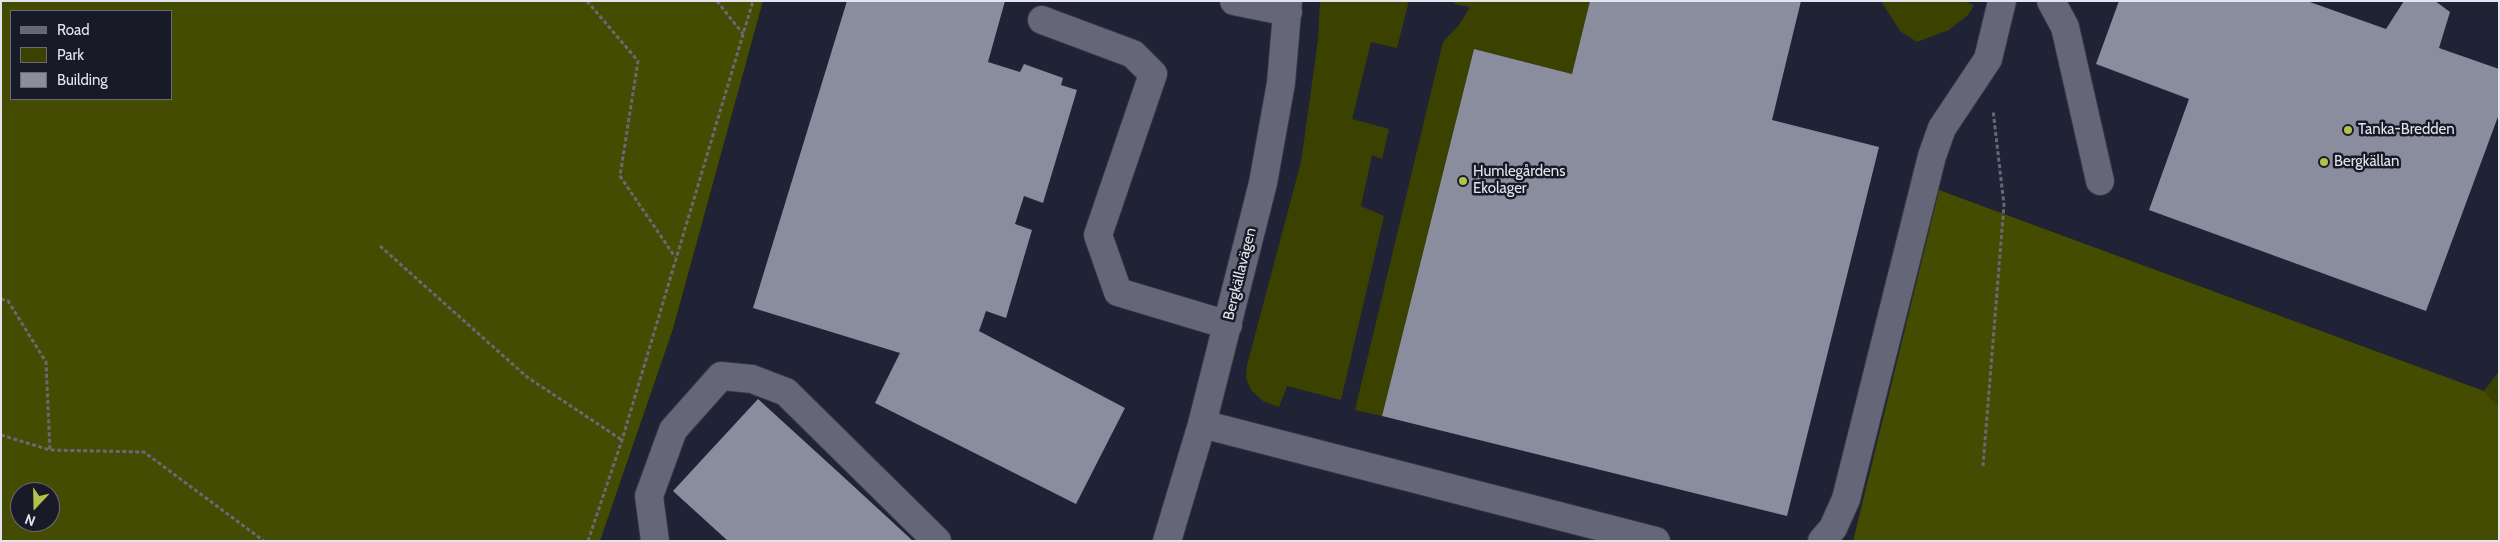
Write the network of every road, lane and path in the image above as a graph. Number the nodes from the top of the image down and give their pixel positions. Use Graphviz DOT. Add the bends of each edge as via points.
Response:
graph roads {
  1 [pos="587,1"];
  2 [pos="717,1"];
  3 [pos="753,1"];
  4 [pos="1234,1"];
  5 [pos="2002,1"];
  6 [pos="2050,1"];
  7 [pos="1288,7"];
  8 [pos="1042,20"];
  9 [pos="743,34"];
  10 [pos="1993,108"];
  11 [pos="2100,181"];
  12 [pos="380,246"];
  13 [pos="676,258"];
  14 [pos="1,298"];
  15 [pos="1228,325"];
  16 [pos="1202,424"];
  17 [pos="1,435"];
  18 [pos="622,440"];
  19 [pos="50,450"];
  20 [pos="1983,466"];
  21 [pos="264,541"];
  22 [pos="588,541"];
  23 [pos="655,541"];
  24 [pos="938,541"];
  25 [pos="1167,541"];
  26 [pos="1656,541"];
  27 [pos="1822,541"];
  1 -- 13 [label="path" via="638,61 620,176"];
  2 -- 9 [label="path"];
  3 -- 9 [label="path"];
  4 -- 7 [label="street"];
  5 -- 27 [label="street" via="1988,59 1942,128 1932,156 1846,499 1834,528"];
  6 -- 11 [label="street" via="2065,27"];
  7 -- 15 [label="street, Bergkällavägen" via="1273,134"];
  8 -- 15 [label="street" via="1133,54 1153,74 1098,235 1118,292"];
  9 -- 13 [label="path"];
  10 -- 20 [label="path" via="2004,205"];
  12 -- 18 [label="path" via="527,377"];
  13 -- 18 [label="path"];
  14 -- 19 [label="path" via="8,301 46,362"];
  15 -- 16 [label="street, Bergkällavägen"];
  16 -- 25 [label="street, Bergkällavägen"];
  16 -- 26 [label="street"];
  17 -- 19 [label="path"];
  18 -- 22 [label="path"];
  19 -- 21 [label="path" via="144,452"];
  23 -- 24 [label="street" via="649,496 673,430 721,376 752,379 786,392"];
}
